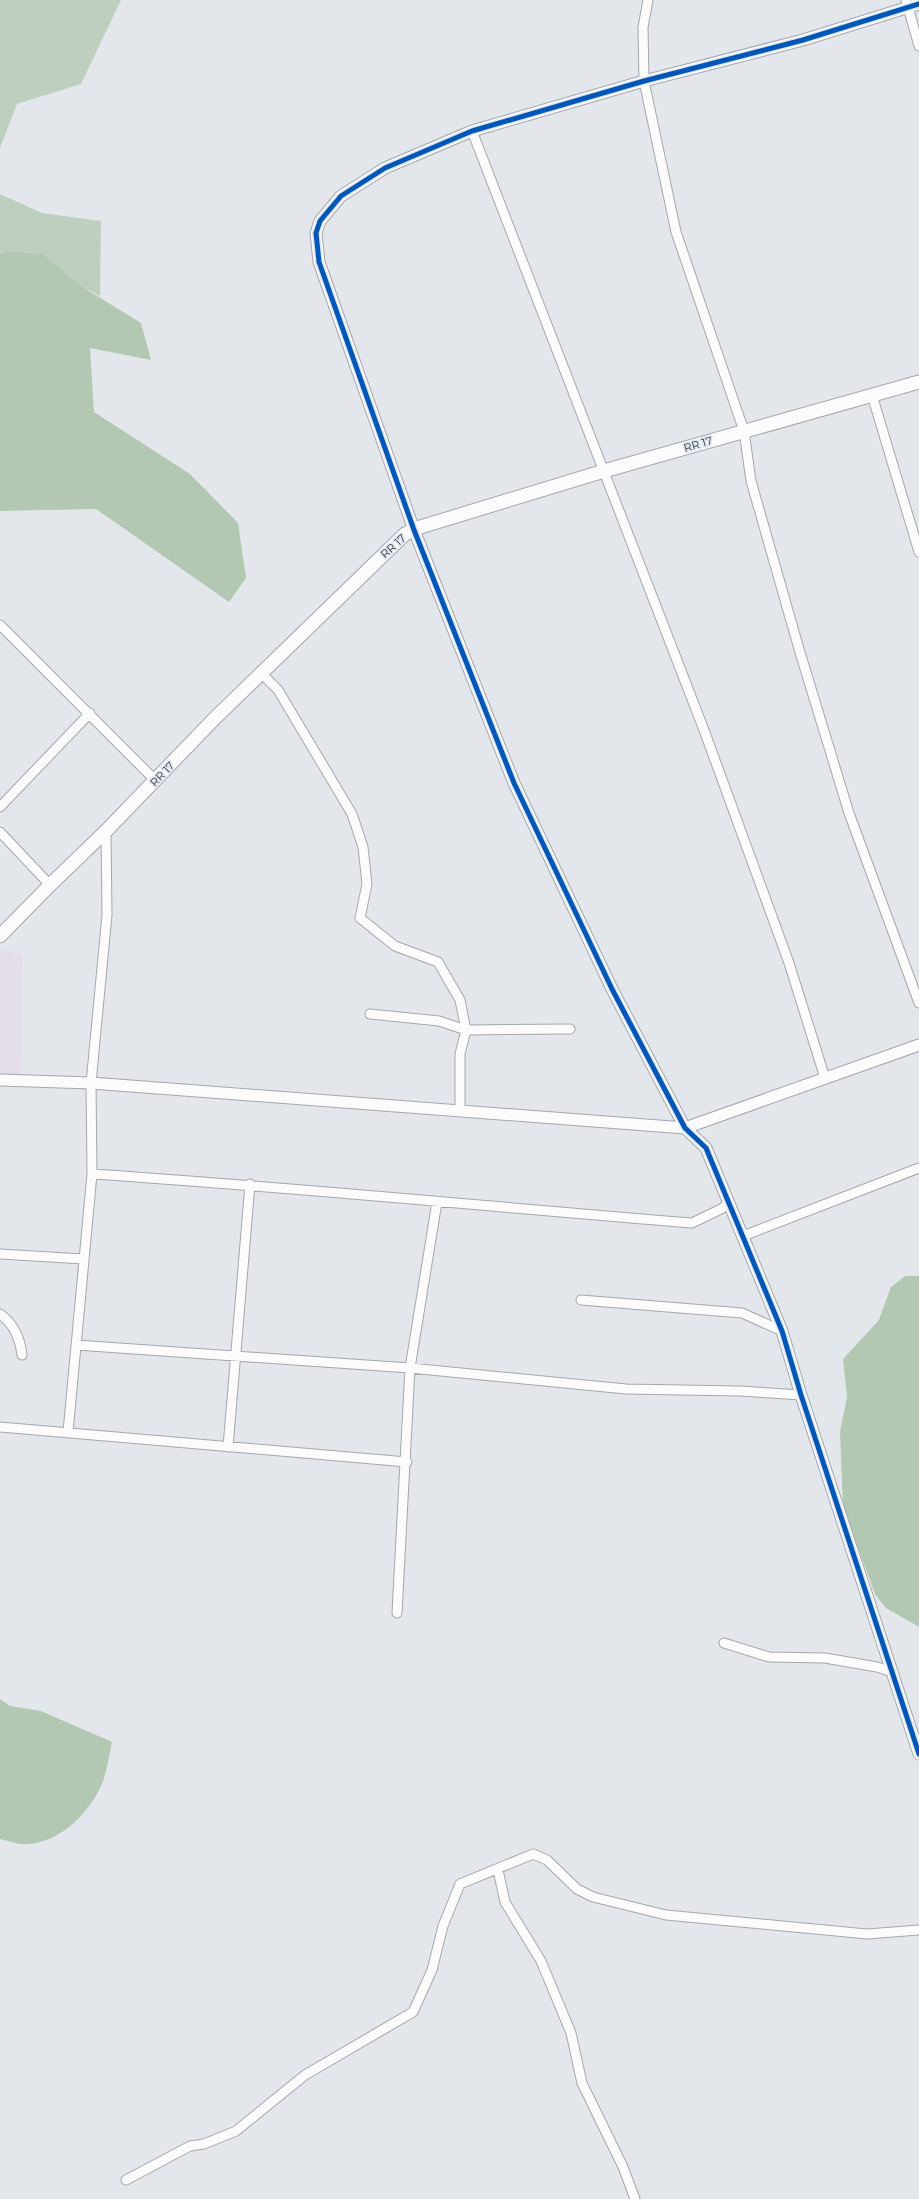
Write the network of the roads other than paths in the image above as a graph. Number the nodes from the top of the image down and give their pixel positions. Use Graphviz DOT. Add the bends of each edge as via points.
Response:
graph roads {
  1 [pos="648,0"];
  2 [pos="907,4"];
  3 [pos="919,4"];
  4 [pos="919,46"];
  5 [pos="644,81"];
  6 [pos="472,131"];
  7 [pos="919,382"];
  8 [pos="872,395"];
  9 [pos="744,431"];
  10 [pos="604,471"];
  11 [pos="414,530"];
  12 [pos="919,552"];
  13 [pos="0,625"];
  14 [pos="261,673"];
  15 [pos="90,713"];
  16 [pos="156,781"];
  17 [pos="0,807"];
  18 [pos="106,831"];
  19 [pos="0,832"];
  20 [pos="50,884"];
  21 [pos="0,936"];
  22 [pos="919,1003"];
  23 [pos="370,1014"];
  24 [pos="570,1029"];
  25 [pos="466,1030"];
  26 [pos="919,1045"];
  27 [pos="825,1078"];
  28 [pos="0,1080"];
  29 [pos="91,1083"];
  30 [pos="460,1111"];
  31 [pos="685,1128"];
  32 [pos="919,1168"];
  33 [pos="92,1174"];
  34 [pos="250,1184"];
  35 [pos="436,1202"];
  36 [pos="729,1203"];
  37 [pos="743,1236"];
  38 [pos="0,1254"];
  39 [pos="83,1259"];
  40 [pos="581,1300"];
  41 [pos="0,1314"];
  42 [pos="782,1331"];
  43 [pos="76,1345"];
  44 [pos="22,1355"];
  45 [pos="236,1356"];
  46 [pos="410,1368"];
  47 [pos="801,1395"];
  48 [pos="0,1426"];
  49 [pos="68,1432"];
  50 [pos="228,1447"];
  51 [pos="407,1462"];
  52 [pos="397,1614"];
  53 [pos="724,1643"];
  54 [pos="892,1672"];
  55 [pos="919,1754"];
  56 [pos="498,1870"];
  57 [pos="919,1930"];
  58 [pos="126,2180"];
  59 [pos="635,2199"];
  1 -- 5 [label="street" via="643,27"];
  2 -- 3 [label="street"];
  2 -- 4 [label="street"];
  2 -- 5 [label="street" via="803,40"];
  5 -- 6 [label="street"];
  5 -- 9 [label="street" via="676,232"];
  6 -- 10 [label="street"];
  6 -- 11 [label="street" via="384,168 341,196 320,221 316,233 319,262"];
  7 -- 8 [label="main road, RR 17 / RR 17"];
  8 -- 9 [label="main road, RR 17 / RR 17"];
  8 -- 12 [label="street"];
  9 -- 10 [label="main road, RR 17 / RR 17"];
  9 -- 22 [label="street" via="752,481 805,672 849,813"];
  10 -- 11 [label="main road, RR 17 / RR 17"];
  10 -- 27 [label="street" via="704,730 789,963"];
  11 -- 14 [label="main road, RR 17 / RR 17" via="405,534"];
  11 -- 31 [label="street" via="514,783 612,989"];
  13 -- 15 [label="street"];
  14 -- 16 [label="main road, RR 17 / RR 17"];
  14 -- 25 [label="street" via="278,690 352,814 363,847 367,884 360,918 395,946 438,962 460,1000"];
  15 -- 16 [label="street"];
  15 -- 17 [label="street"];
  16 -- 18 [label="main road, RR 17 / RR 17"];
  18 -- 20 [label="main road, RR 17 / RR 17"];
  18 -- 29 [label="street" via="107,915"];
  19 -- 20 [label="street"];
  20 -- 21 [label="main road, RR 17 / RR 17"];
  23 -- 25 [label="street" via="439,1021"];
  24 -- 25 [label="street"];
  25 -- 30 [label="street" via="460,1054"];
  26 -- 27 [label="street"];
  27 -- 31 [label="street"];
  28 -- 29 [label="street"];
  29 -- 30 [label="street"];
  29 -- 33 [label="street"];
  30 -- 31 [label="street"];
  31 -- 36 [label="street" via="706,1148"];
  32 -- 37 [label="street"];
  33 -- 34 [label="street"];
  33 -- 39 [label="street"];
  34 -- 35 [label="street"];
  34 -- 45 [label="street"];
  35 -- 36 [label="street" via="692,1223"];
  35 -- 46 [label="street"];
  36 -- 37 [label="street"];
  37 -- 42 [label="street"];
  38 -- 39 [label="street"];
  39 -- 43 [label="street"];
  40 -- 42 [label="street" via="742,1313"];
  41 -- 44 [label="street" via="18,1334"];
  42 -- 47 [label="street"];
  43 -- 45 [label="street"];
  43 -- 49 [label="street"];
  45 -- 46 [label="street"];
  45 -- 50 [label="street"];
  46 -- 47 [label="street" via="626,1389"];
  46 -- 51 [label="street"];
  47 -- 54 [label="street"];
  48 -- 49 [label="street"];
  49 -- 50 [label="street"];
  50 -- 51 [label="street"];
  51 -- 52 [label="street"];
  53 -- 54 [label="street" via="769,1657 825,1658"];
  54 -- 55 [label="street"];
  56 -- 57 [label="street" via="533,1854 547,1860 577,1889 593,1896 678,1917 867,1934"];
  56 -- 58 [label="street" via="460,1884 442,1926 432,1970 413,2012 306,2075 236,2131 204,2144 190,2146"];
  56 -- 59 [label="street" via="505,1902 542,1961 571,2033 582,2083 623,2167"];
}
